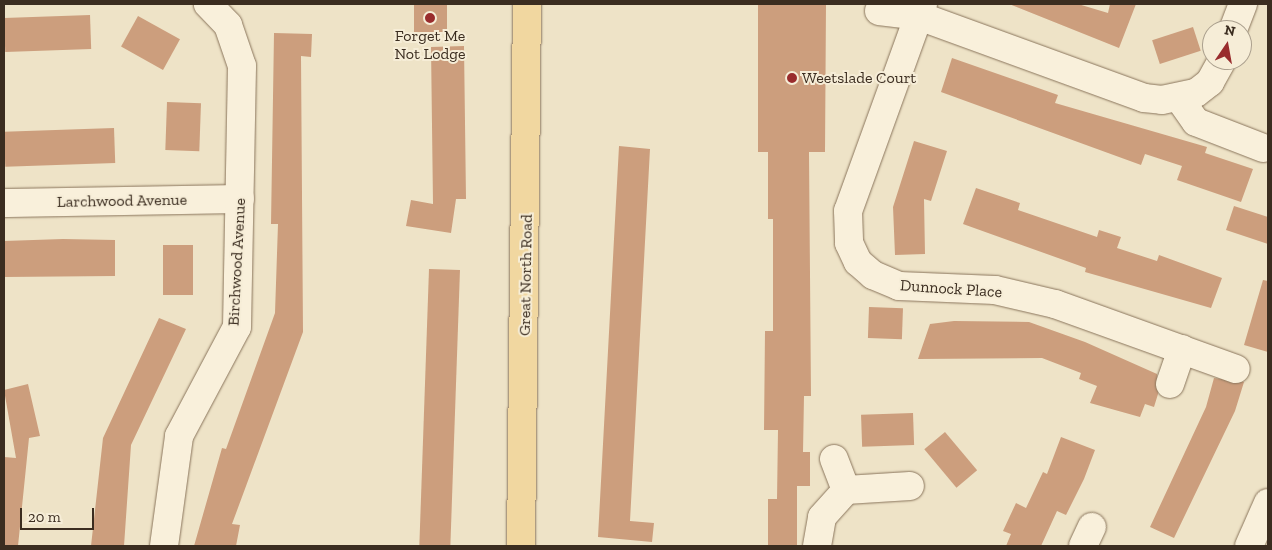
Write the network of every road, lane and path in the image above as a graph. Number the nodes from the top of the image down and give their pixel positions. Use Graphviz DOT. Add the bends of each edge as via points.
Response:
graph roads {
  1 [pos="208,4"];
  2 [pos="527,4"];
  3 [pos="1243,4"];
  4 [pos="921,10"];
  5 [pos="879,11"];
  6 [pos="1237,20"];
  7 [pos="1217,70"];
  8 [pos="1179,98"];
  9 [pos="1263,148"];
  10 [pos="240,199"];
  11 [pos="4,203"];
  12 [pos="1182,349"];
  13 [pos="1236,369"];
  14 [pos="1170,384"];
  15 [pos="834,459"];
  16 [pos="910,486"];
  17 [pos="846,490"];
  18 [pos="1268,504"];
  19 [pos="164,546"];
  20 [pos="521,546"];
  21 [pos="817,546"];
  22 [pos="1249,546"];
  1 -- 10 [label="street, Birchwood Avenue" via="228,25 242,66"];
  2 -- 20 [label="main road, Great North Road"];
  3 -- 6 [label="street"];
  4 -- 5 [label="street"];
  4 -- 8 [label="street" via="1144,98"];
  4 -- 12 [label="street, Dunnock Place" via="848,211 848,243 858,262 872,275 899,286 1021,295"];
  7 -- 8 [label="street" via="1210,82"];
  8 -- 9 [label="street" via="1196,122"];
  10 -- 11 [label="street, Larchwood Avenue"];
  10 -- 19 [label="street, Birchwood Avenue" via="237,327 180,436"];
  12 -- 13 [label="street, Dunnock Place"];
  12 -- 14 [label="street"];
  15 -- 17 [label="street"];
  16 -- 17 [label="street"];
  17 -- 21 [label="street" via="822,517"];
  18 -- 22 [label="street"];
}
